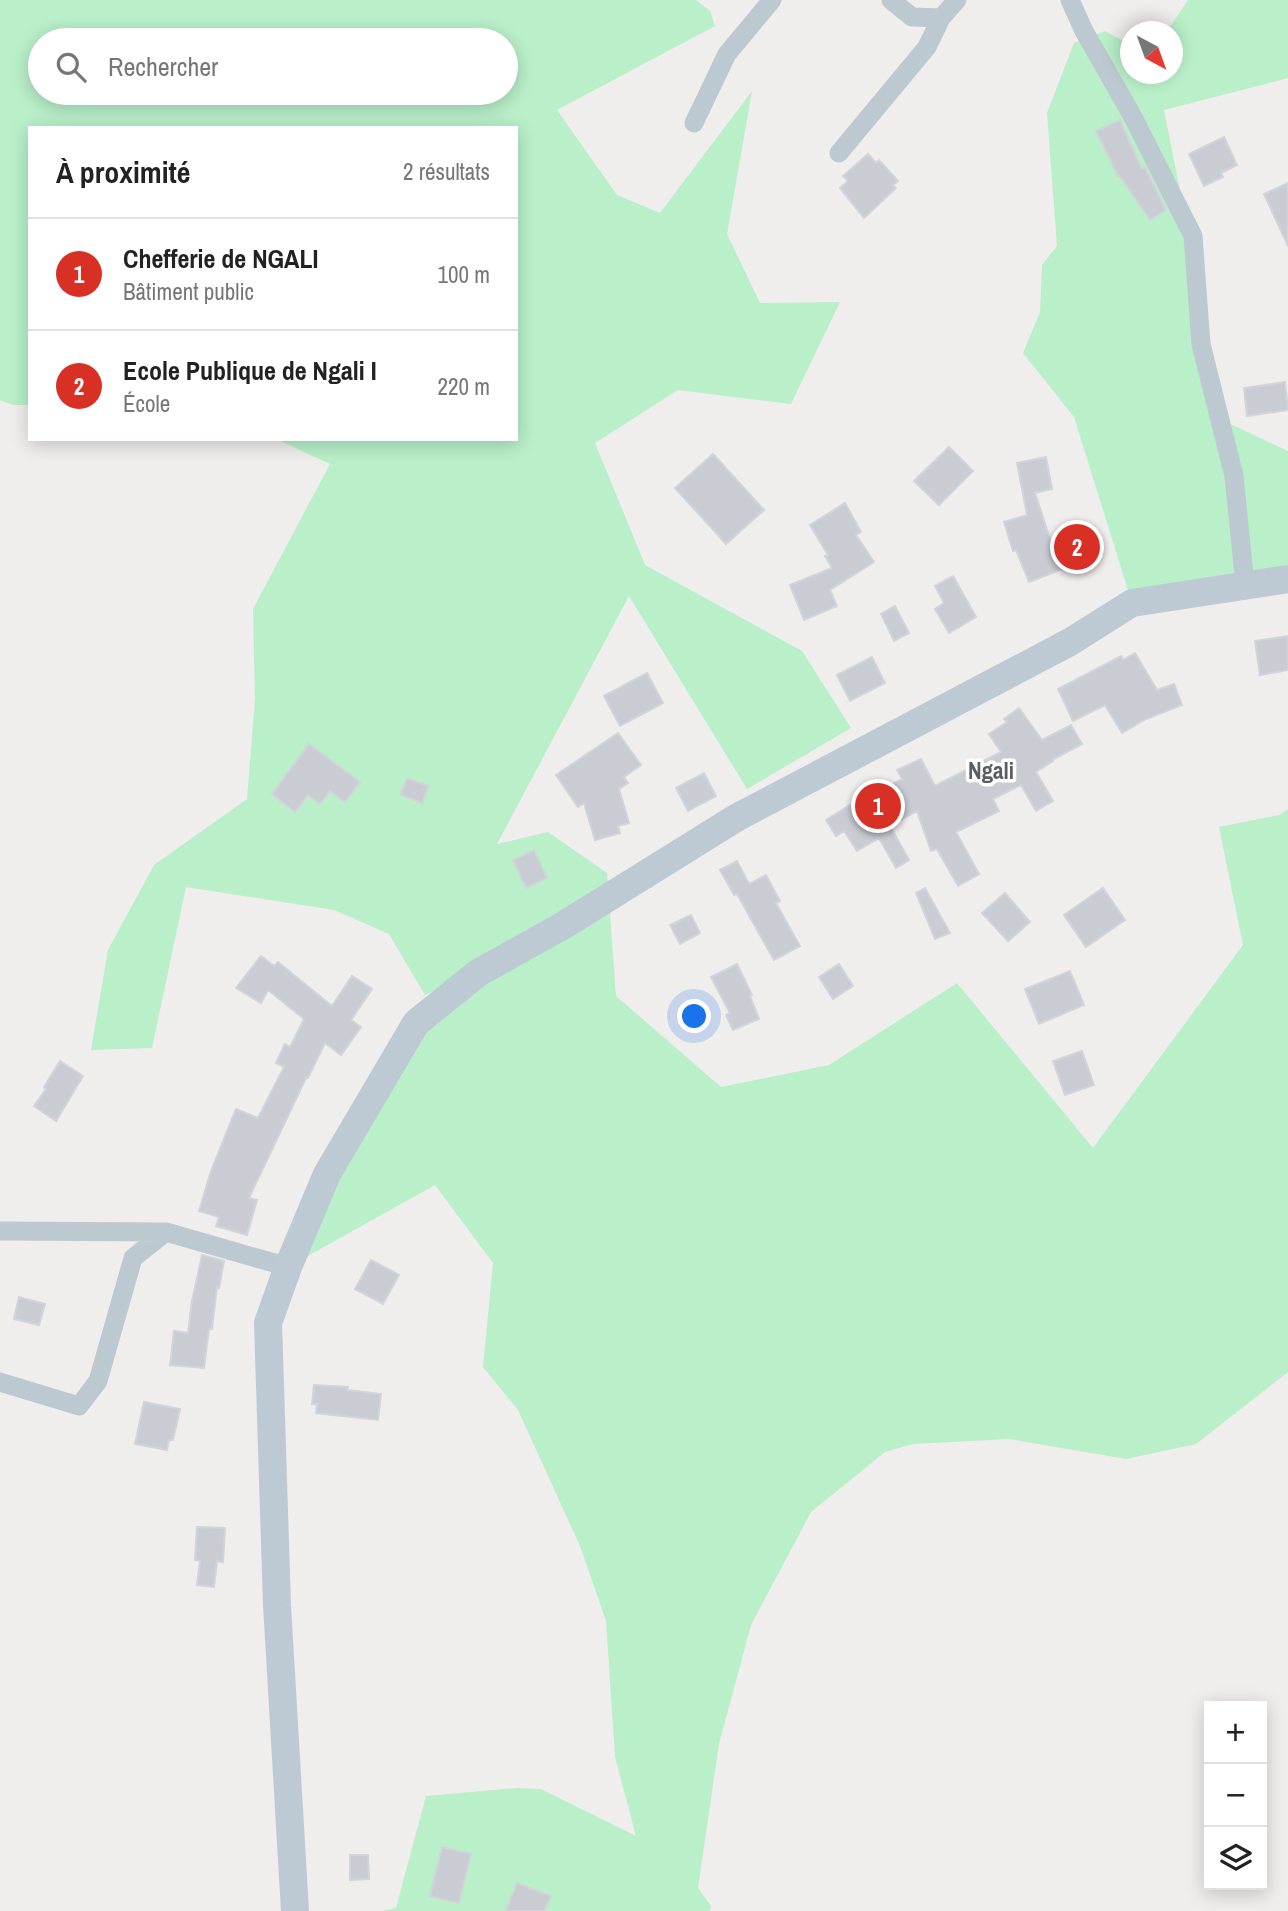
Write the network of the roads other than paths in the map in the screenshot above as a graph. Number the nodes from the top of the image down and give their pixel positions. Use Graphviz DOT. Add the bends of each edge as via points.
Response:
graph roads {
  1 [pos="772,0"];
  2 [pos="891,0"];
  3 [pos="957,0"];
  4 [pos="1070,0"];
  5 [pos="942,18"];
  6 [pos="694,123"];
  7 [pos="839,153"];
  8 [pos="1288,579"];
  9 [pos="1245,585"];
  10 [pos="0,1231"];
  11 [pos="166,1232"];
  12 [pos="288,1267"];
  13 [pos="0,1382"];
  14 [pos="295,1911"];
  1 -- 6 [label="street" via="727,54"];
  2 -- 5 [label="street" via="912,17"];
  3 -- 5 [label="street"];
  4 -- 9 [label="street" via="1193,236 1201,344 1234,476"];
  5 -- 7 [label="street" via="927,47"];
  8 -- 9 [label="street"];
  9 -- 12 [label="street" via="1132,603 1070,642 736,818 478,974 416,1023 327,1174"];
  10 -- 11 [label="street"];
  11 -- 12 [label="street"];
  11 -- 13 [label="street" via="133,1258 98,1381 79,1406"];
  12 -- 14 [label="street" via="268,1323 277,1605"];
}
